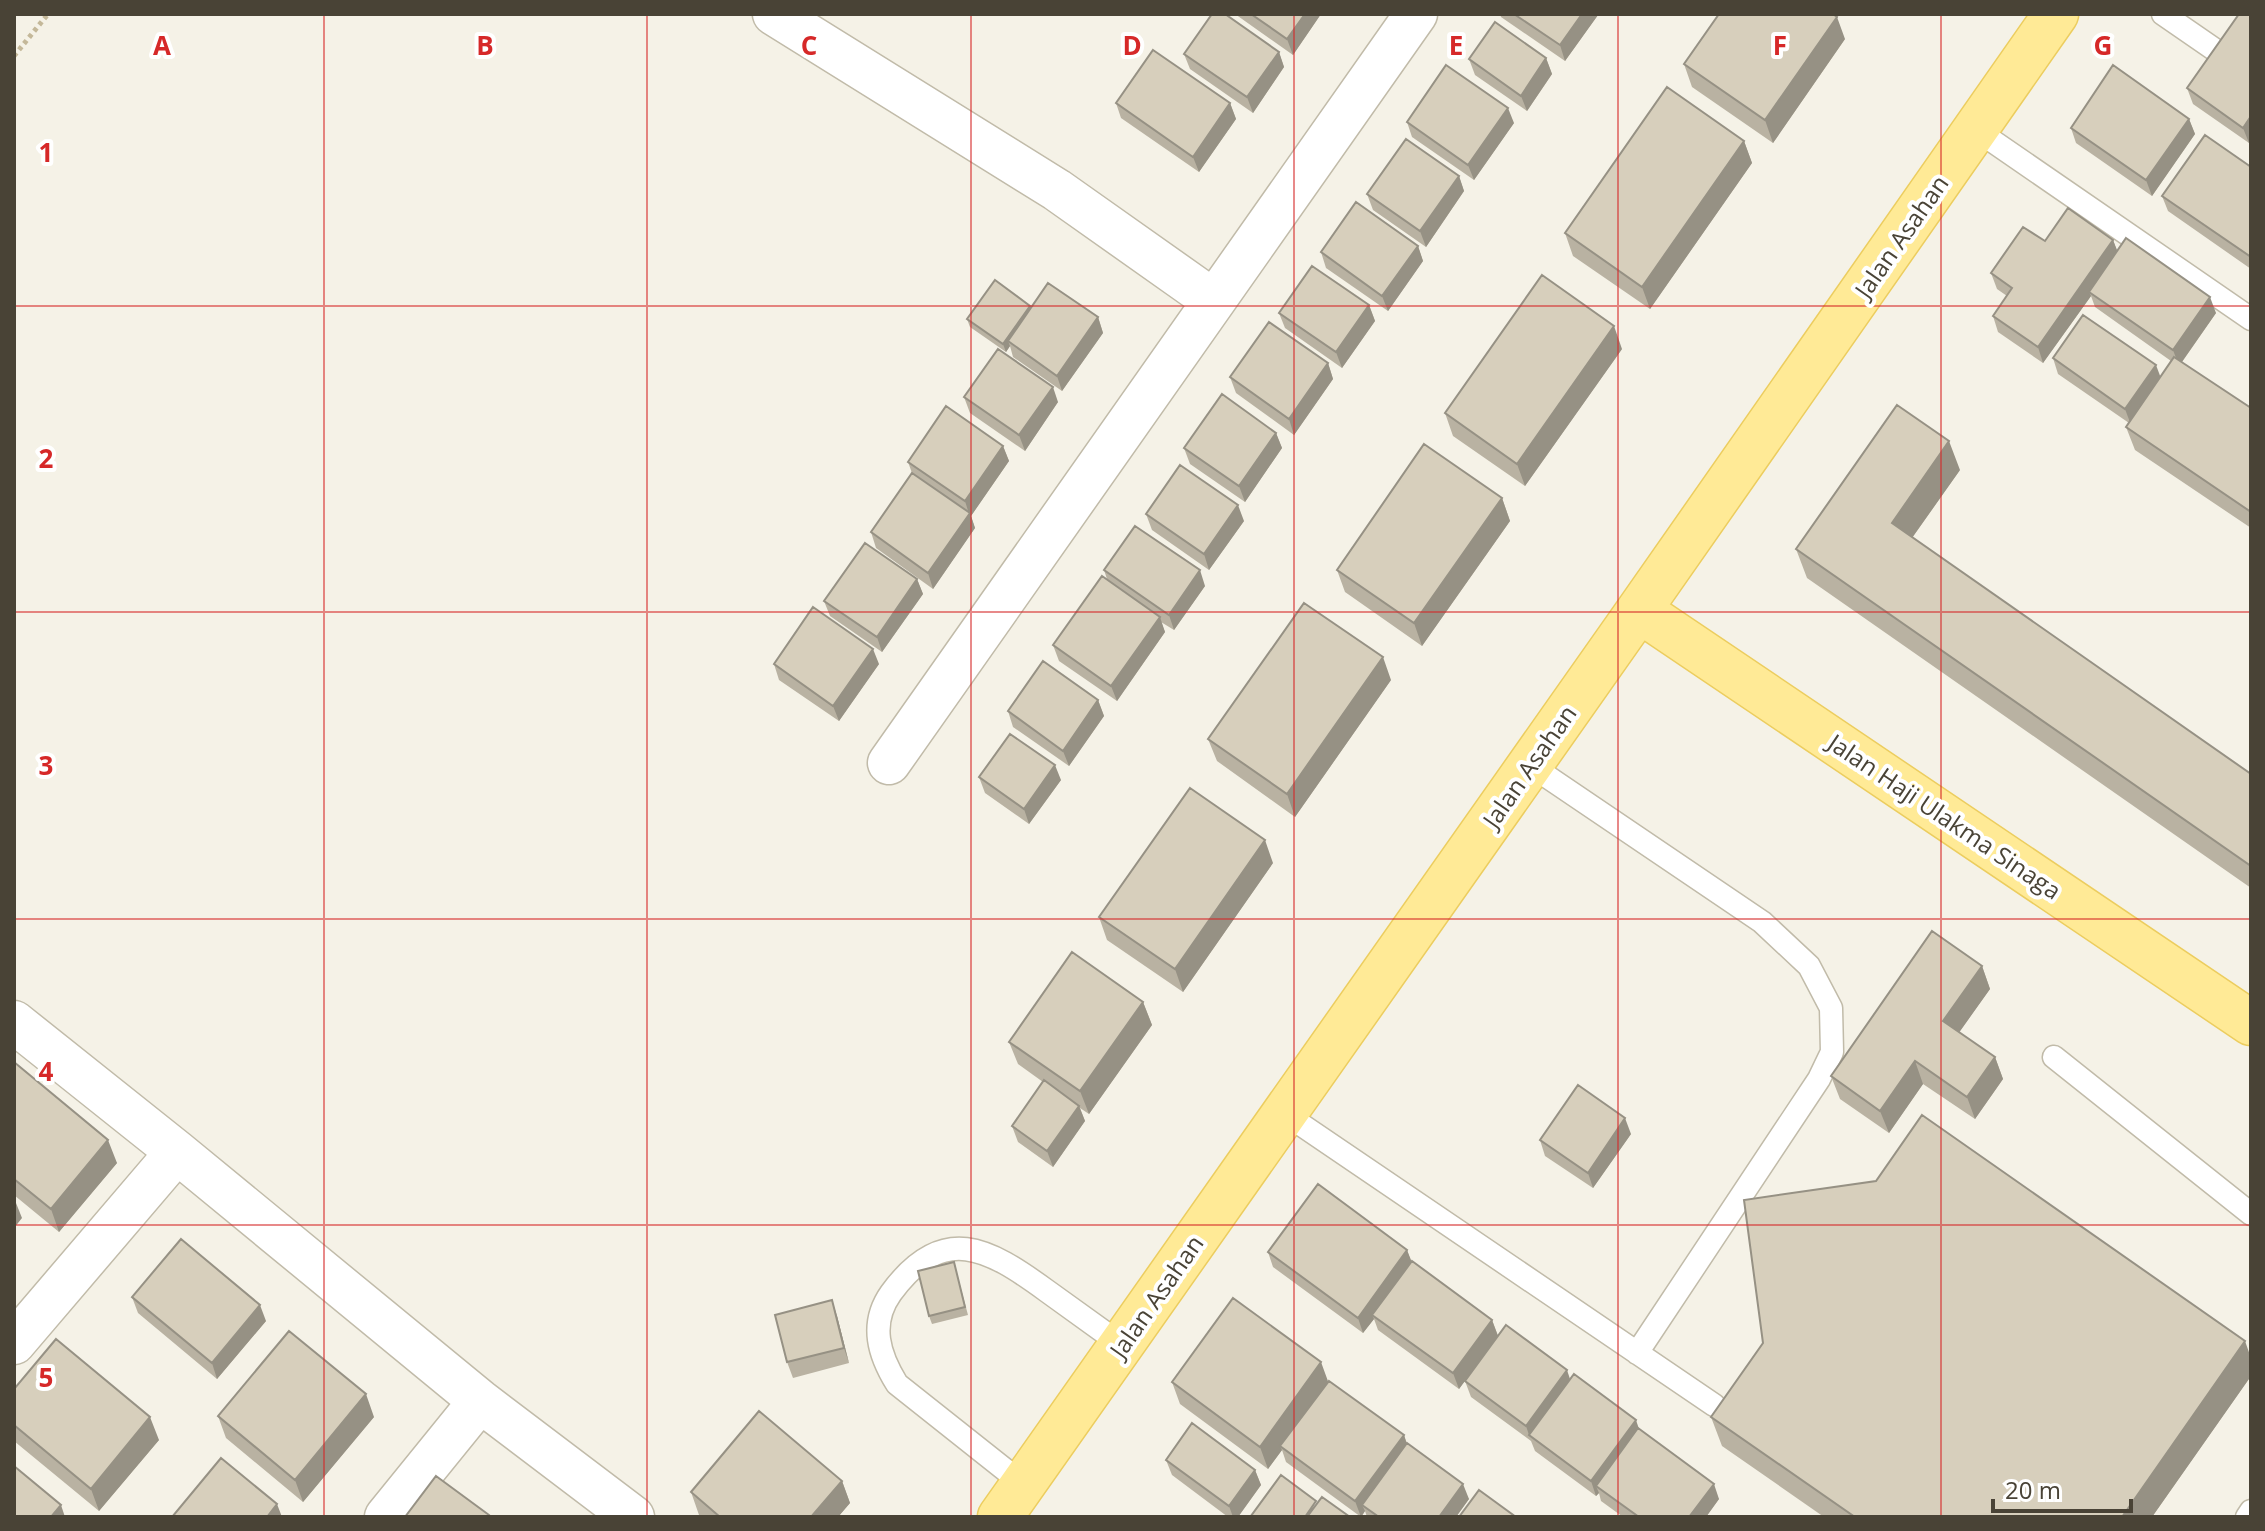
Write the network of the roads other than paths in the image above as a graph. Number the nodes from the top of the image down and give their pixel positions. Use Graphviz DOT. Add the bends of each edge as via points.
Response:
graph roads {
  1 [pos="774,14"];
  2 [pos="1416,14"];
  3 [pos="2163,14"];
  4 [pos="2042,19"];
  5 [pos="2221,54"];
  6 [pos="1975,129"];
  7 [pos="1214,301"];
  8 [pos="2251,319"];
  9 [pos="1639,610"];
  10 [pos="889,763"];
  11 [pos="1530,765"];
  12 [pos="14,1022"];
  13 [pos="2251,1023"];
  14 [pos="2054,1057"];
  15 [pos="1284,1113"];
  16 [pos="177,1152"];
  17 [pos="2251,1214"];
  18 [pos="14,1343"];
  19 [pos="1122,1345"];
  20 [pos="1637,1353"];
  21 [pos="480,1401"];
  22 [pos="1714,1405"];
  23 [pos="1012,1500"];
  24 [pos="2251,1511"];
  25 [pos="386,1517"];
  26 [pos="633,1517"];
  27 [pos="2247,1517"];
  1 -- 7 [label="street" via="1057,190"];
  2 -- 7 [label="street"];
  3 -- 5 [label="lane"];
  4 -- 6 [label="main road, Jalan Asahan"];
  6 -- 8 [label="lane"];
  6 -- 9 [label="main road, Jalan Asahan"];
  7 -- 10 [label="street"];
  9 -- 11 [label="main road, Jalan Asahan"];
  9 -- 13 [label="main road, Jalan Haji Ulakma Sinaga"];
  11 -- 15 [label="main road, Jalan Asahan"];
  11 -- 20 [label="lane" via="1762,922 1809,966 1831,1008 1832,1052 1819,1079"];
  12 -- 16 [label="street"];
  14 -- 17 [label="lane"];
  15 -- 19 [label="main road, Jalan Asahan"];
  15 -- 20 [label="lane"];
  16 -- 18 [label="street"];
  16 -- 21 [label="street"];
  19 -- 23 [label="main road, Jalan Asahan"];
  19 -- 23 [label="lane" via="1013,1266 975,1249 958,1248 921,1261 885,1301 878,1321 884,1364 897,1384"];
  20 -- 22 [label="lane"];
  21 -- 25 [label="street"];
  21 -- 26 [label="street"];
  24 -- 27 [label="lane"];
}
